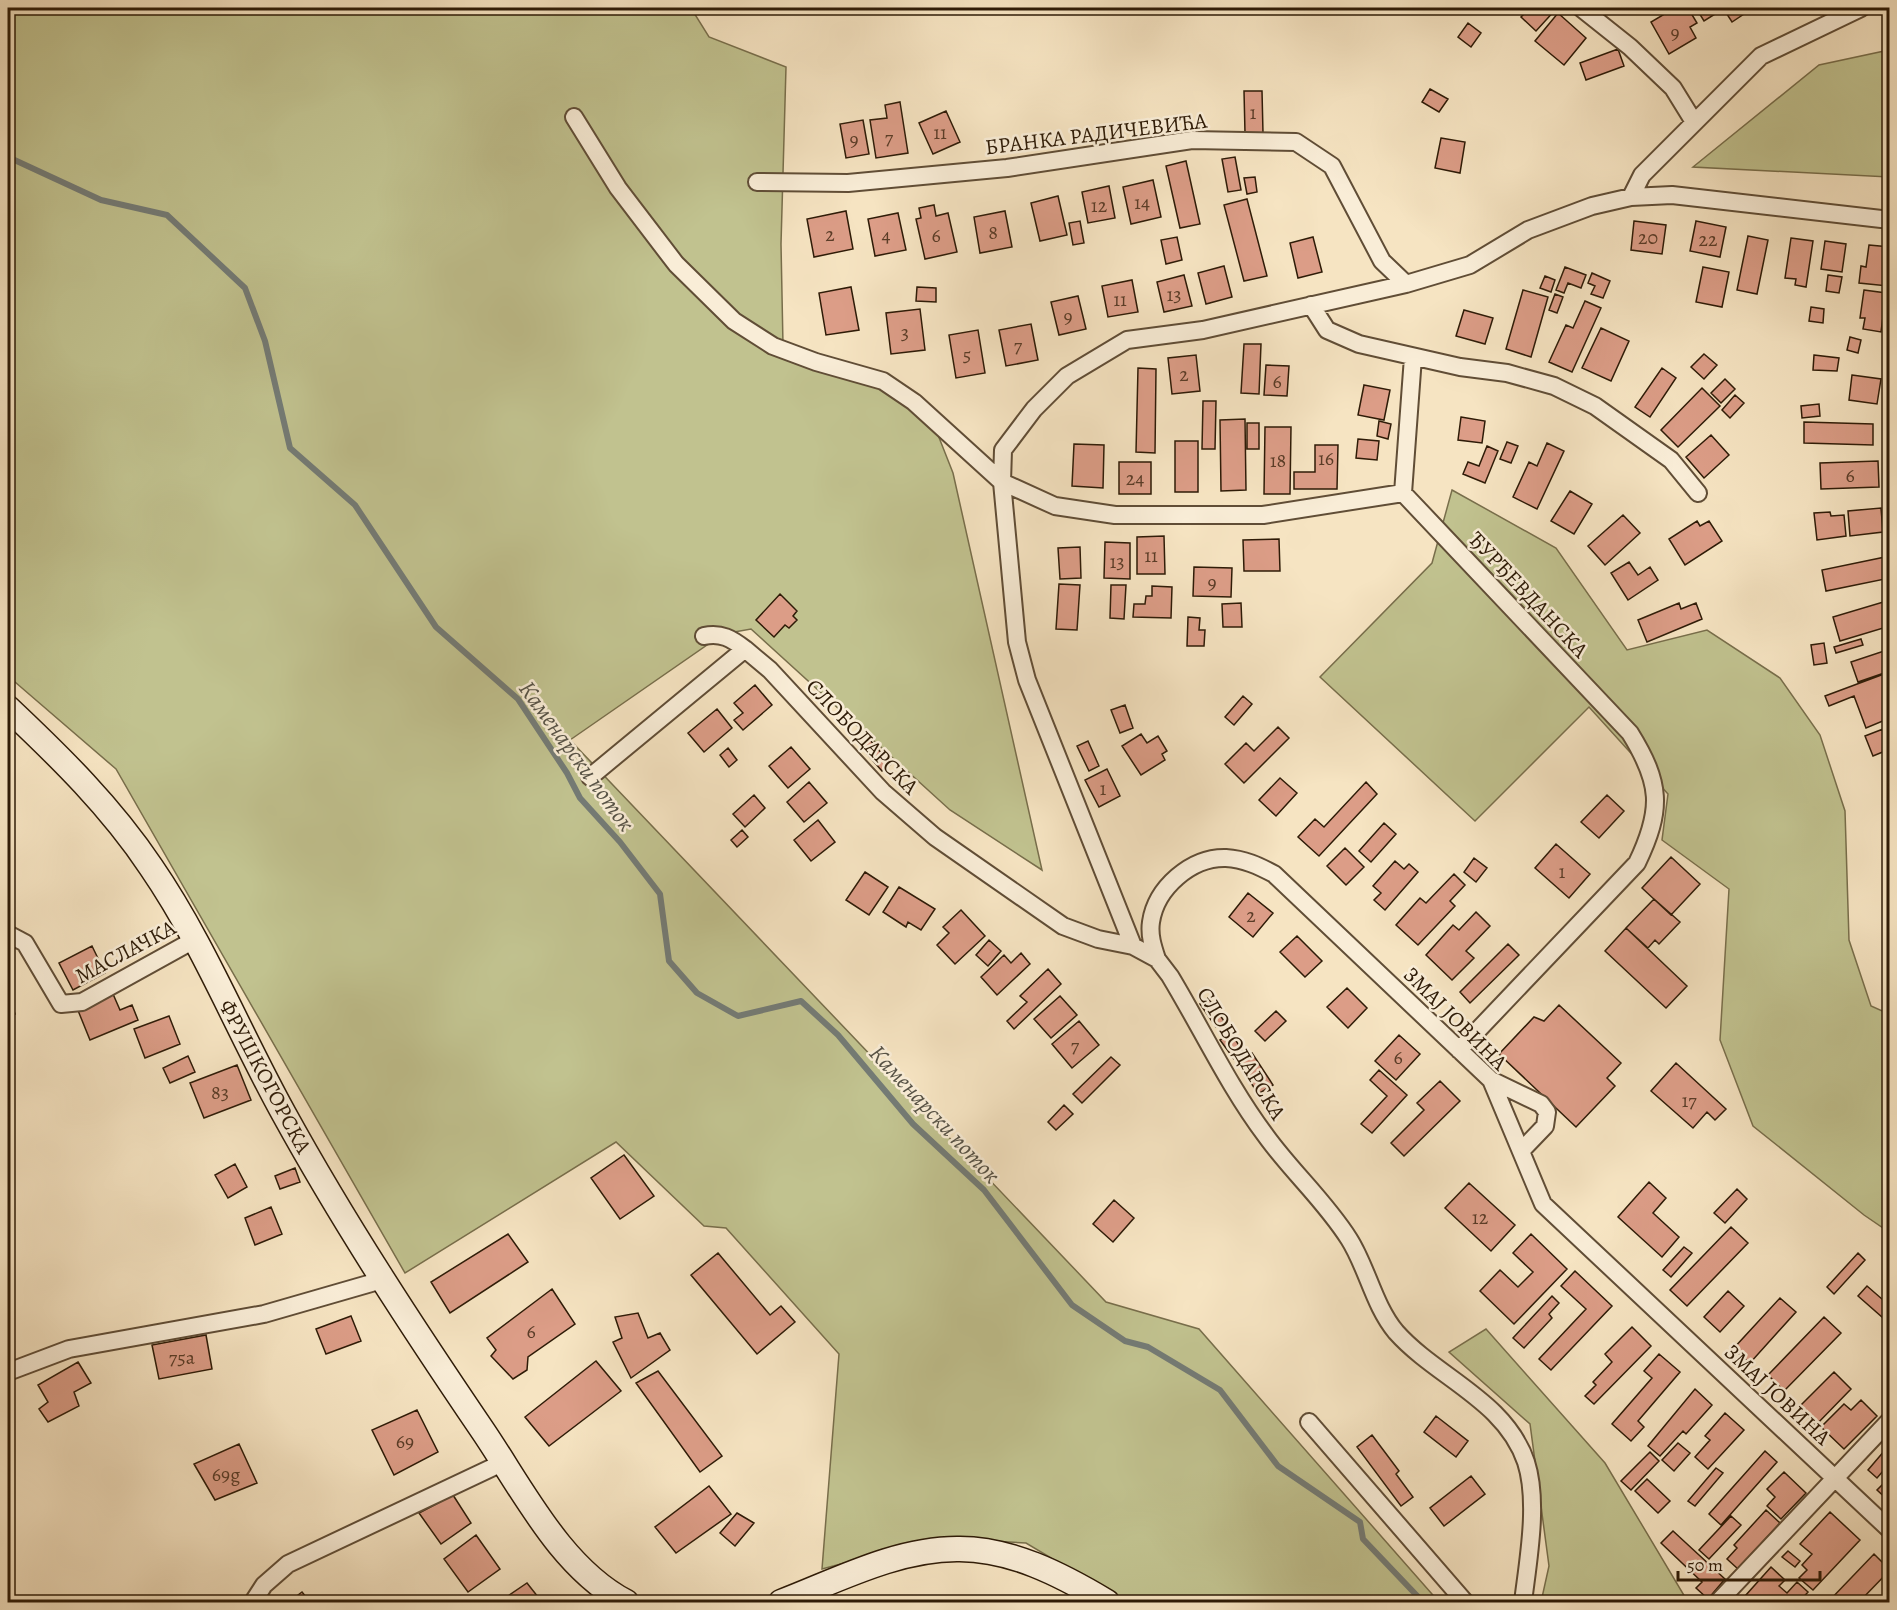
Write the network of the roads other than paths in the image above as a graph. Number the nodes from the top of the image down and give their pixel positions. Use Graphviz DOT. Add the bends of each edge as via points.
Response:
graph roads {
  1 [pos="1581,8"];
  2 [pos="1861,8"];
  3 [pos="574,117"];
  4 [pos="1694,122"];
  5 [pos="756,182"];
  6 [pos="1631,197"];
  7 [pos="1890,220"];
  8 [pos="1407,284"];
  9 [pos="1311,305"];
  10 [pos="1413,357"];
  11 [pos="1002,482"];
  12 [pos="1403,493"];
  13 [pos="1698,493"];
  14 [pos="704,636"];
  15 [pos="745,649"];
  16 [pos="8,708"];
  17 [pos="590,777"];
  18 [pos="8,934"];
  19 [pos="194,940"];
  20 [pos="1133,946"];
  21 [pos="1157,959"];
  22 [pos="1460,1050"];
  23 [pos="1491,1080"];
  24 [pos="1521,1151"];
  25 [pos="382,1280"];
  26 [pos="8,1372"];
  27 [pos="1890,1420"];
  28 [pos="1309,1422"];
  29 [pos="504,1462"];
  30 [pos="1835,1479"];
  31 [pos="1890,1530"];
  32 [pos="253,1602"];
  33 [pos="626,1602"];
  34 [pos="781,1602"];
  35 [pos="1107,1602"];
  36 [pos="1465,1602"];
  37 [pos="1524,1602"];
  38 [pos="1718,1602"];
  1 -- 4 [label="street" via="1674,87"];
  2 -- 4 [label="street" via="1761,56"];
  3 -- 11 [label="street" via="618,188 676,264 734,321 773,346 883,381 914,402"];
  4 -- 6 [label="street" via="1642,175"];
  5 -- 8 [label="street, БРАНКА РАДИЧЕВИЋА" via="848,183 1007,168 1192,140 1296,142 1332,166 1382,261"];
  6 -- 7 [label="street" via="1672,195"];
  6 -- 8 [label="street" via="1592,206 1528,230 1470,265"];
  8 -- 9 [label="street"];
  9 -- 10 [label="street" via="1327,330 1359,344"];
  9 -- 11 [label="street" via="1203,330 1127,340 1067,376 1034,409 1003,450"];
  10 -- 12 [label="street"];
  10 -- 13 [label="street" via="1508,373 1564,391 1642,437 1671,460"];
  11 -- 12 [label="street" via="1055,507 1115,515 1263,514"];
  11 -- 20 [label="street" via="1017,642 1027,680"];
  12 -- 22 [label="street, ЂУРЂЕВДАНСКА" via="1630,733 1648,763 1656,796 1652,831 1637,862"];
  14 -- 15 [label="street, СЛОБОДАРСКА" via="716,633 735,640"];
  15 -- 17 [label="street"];
  15 -- 20 [label="street, СЛОБОДАРСКА" via="770,670 883,792 935,837 1063,926"];
  16 -- 19 [label="street, ФРУШКОГОРСКА" via="79,777 134,842"];
  18 -- 19 [label="street, МАСЛАЧКА" via="25,943 61,1004 82,1002"];
  19 -- 25 [label="street, ФРУШКОГОРСКА" via="284,1114"];
  20 -- 21 [label="street, СЛОБОДАРСКА"];
  21 -- 22 [label="street, ЗМАЈ ЈОВИНА" via="1151,922 1160,897 1177,877 1199,863 1225,858 1251,862 1274,874"];
  21 -- 37 [label="street, СЛОБОДАРСКА" via="1266,1136 1327,1206 1351,1241 1395,1330 1425,1359 1491,1408 1512,1433 1526,1463 1530,1490"];
  22 -- 23 [label="street, ЗМАЈ ЈОВИНА"];
  23 -- 24 [label="street, ЗМАЈ ЈОВИНА"];
  23 -- 24 [label="street" via="1534,1100 1547,1112 1545,1126"];
  24 -- 30 [label="street, ЗМАЈ ЈОВИНА" via="1544,1204"];
  25 -- 26 [label="street" via="264,1314 69,1349"];
  25 -- 29 [label="street, ФРУШКОГОРСКА"];
  27 -- 30 [label="street"];
  28 -- 36 [label="street"];
  29 -- 32 [label="street" via="288,1564 264,1585"];
  29 -- 33 [label="street, ФРУШКОГОРСКА" via="566,1551 597,1585"];
  30 -- 31 [label="street, ЗМАЈ ЈОВИНА"];
  30 -- 38 [label="street"];
  34 -- 35 [label="street" via="883,1563 956,1549 986,1552 1041,1568"];
}
